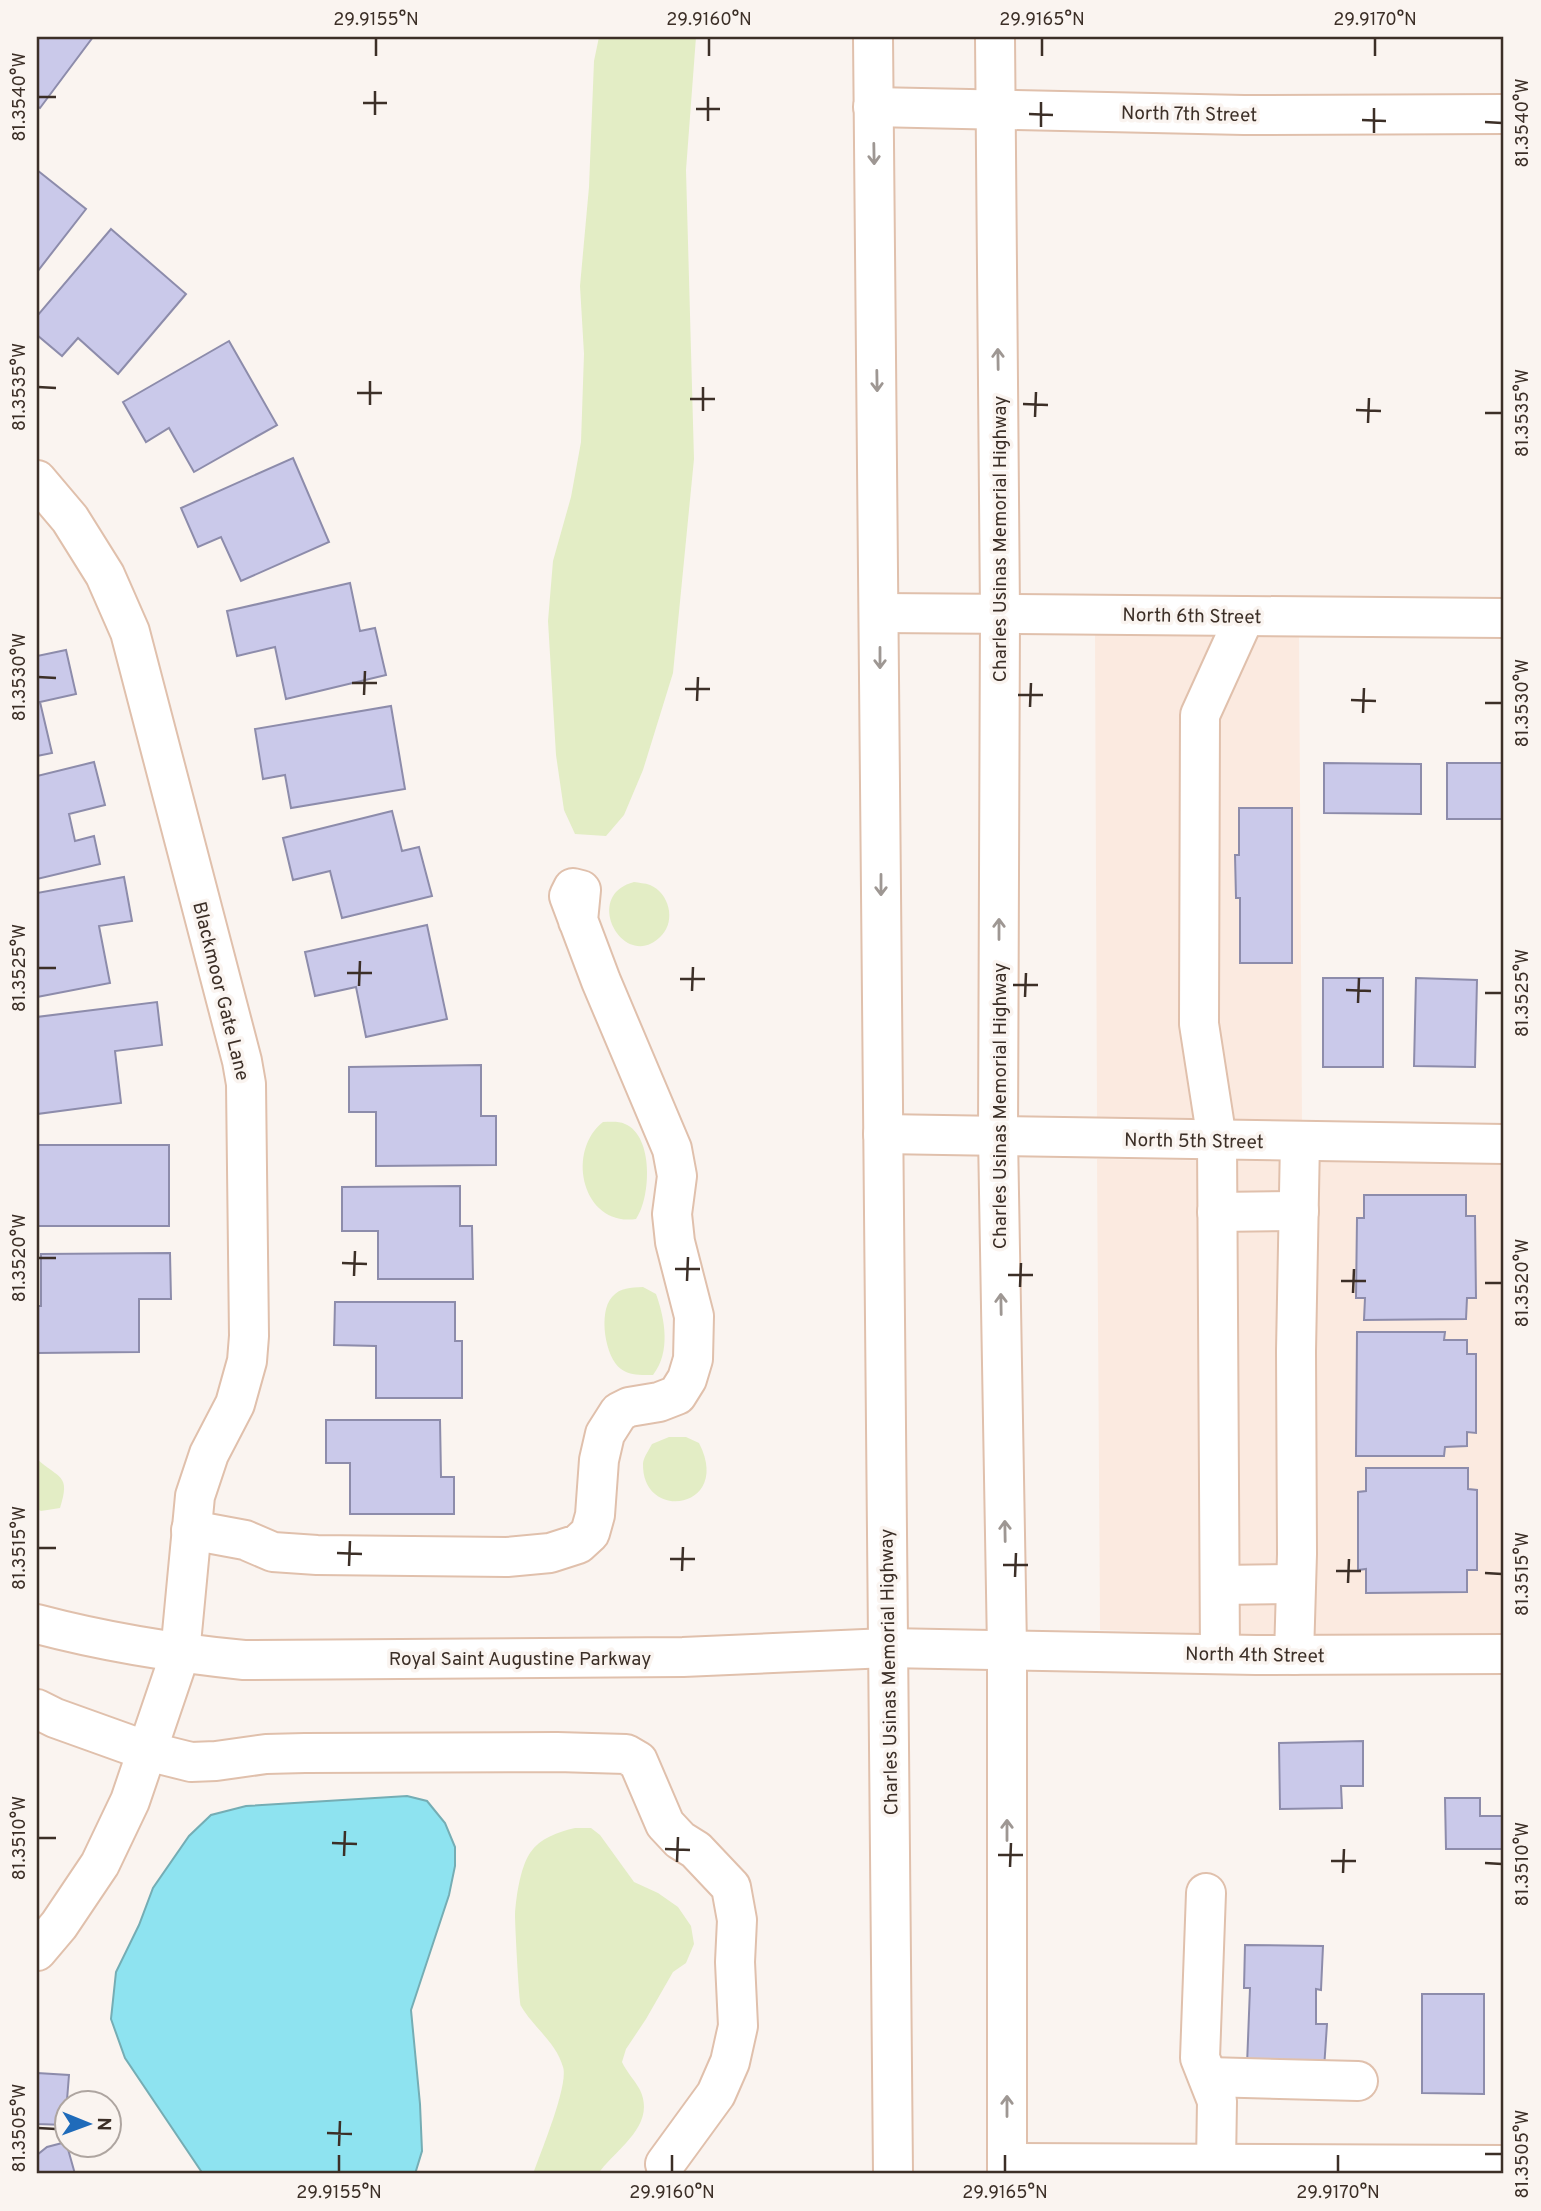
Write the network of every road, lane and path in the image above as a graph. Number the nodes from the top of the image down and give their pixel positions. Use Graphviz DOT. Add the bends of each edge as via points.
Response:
graph roads {
  1 [pos="873,37"];
  2 [pos="995,37"];
  3 [pos="873,107"];
  4 [pos="996,108"];
  5 [pos="1504,114"];
  6 [pos="37,480"];
  7 [pos="880,613"];
  8 [pos="1000,613"];
  9 [pos="1245,615"];
  10 [pos="1504,618"];
  11 [pos="578,921"];
  12 [pos="883,1135"];
  13 [pos="998,1136"];
  14 [pos="1217,1140"];
  15 [pos="1300,1141"];
  16 [pos="1504,1143"];
  17 [pos="1299,1211"];
  18 [pos="1217,1212"];
  19 [pos="191,1530"];
  20 [pos="1296,1584"];
  21 [pos="1220,1585"];
  22 [pos="37,1624"];
  23 [pos="887,1648"];
  24 [pos="1007,1648"];
  25 [pos="180,1654"];
  26 [pos="1220,1654"];
  27 [pos="1504,1654"];
  28 [pos="1294,1655"];
  29 [pos="37,1709"];
  30 [pos="147,1751"];
  31 [pos="1206,1893"];
  32 [pos="37,1951"];
  33 [pos="1208,2077"];
  34 [pos="1358,2081"];
  35 [pos="1216,2163"];
  36 [pos="665,2164"];
  37 [pos="1504,2165"];
  38 [pos="1007,2169"];
  39 [pos="894,2174"];
  1 -- 3 [label="main road, Charles Usinas Memorial Highway"];
  2 -- 4 [label="main road, Charles Usinas Memorial Highway"];
  3 -- 4 [label="main road, North 7th Street"];
  3 -- 7 [label="main road, Charles Usinas Memorial Highway, one-way"];
  4 -- 5 [label="main road, North 7th Street" via="1244,115"];
  8 -- 4 [label="main road, Charles Usinas Memorial Highway, one-way"];
  6 -- 19 [label="main road, Blackmoor Gate Lane" via="70,519 105,575 130,632 246,1084 247,1361 236,1404 209,1454 195,1496"];
  7 -- 8 [label="main road, North 6th Street"];
  7 -- 12 [label="main road, Charles Usinas Memorial Highway, one-way"];
  8 -- 9 [label="main road, North 6th Street"];
  13 -- 8 [label="main road, Charles Usinas Memorial Highway, one-way"];
  9 -- 10 [label="main road, North 6th Street"];
  9 -- 14 [label="main road" via="1200,715 1199,1024"];
  11 -- 19 [label="main road" via="672,1149 677,1176 675,1242 690,1295 695,1335 690,1369 677,1395 619,1412 605,1434 590,1533 578,1544 550,1553 437,1557 273,1552 245,1540"];
  12 -- 13 [label="main road, North 5th Street"];
  12 -- 23 [label="main road, Charles Usinas Memorial Highway"];
  13 -- 14 [label="main road, North 5th Street"];
  24 -- 13 [label="main road, Charles Usinas Memorial Highway, one-way"];
  14 -- 15 [label="main road, North 5th Street"];
  14 -- 18 [label="main road"];
  15 -- 16 [label="main road, North 5th Street"];
  15 -- 17 [label="main road"];
  17 -- 18 [label="main road"];
  17 -- 20 [label="main road"];
  18 -- 21 [label="main road"];
  19 -- 25 [label="main road, Blackmoor Gate Lane"];
  20 -- 21 [label="main road"];
  20 -- 28 [label="main road"];
  21 -- 26 [label="main road"];
  22 -- 25 [label="main road, Royal Saint Augustine Parkway"];
  23 -- 24 [label="main road, Royal Saint Augustine Parkway"];
  23 -- 25 [label="main road, Royal Saint Augustine Parkway" via="683,1657 244,1660"];
  23 -- 39 [label="main road, Charles Usinas Memorial Highway"];
  24 -- 26 [label="main road, North 4th Street"];
  38 -- 24 [label="main road, Charles Usinas Memorial Highway, one-way"];
  25 -- 30 [label="main road, Blackmoor Gate Lane"];
  26 -- 28 [label="main road, North 4th Street"];
  27 -- 28 [label="main road, North 4th Street"];
  29 -- 30 [label="main road"];
  30 -- 32 [label="main road, Blackmoor Gate Lane" via="130,1801 100,1864"];
  30 -- 36 [label="main road" via="191,1762 292,1753 530,1752 626,1754 638,1761 664,1824 731,1887 737,1920 738,2026 730,2062 716,2094"];
  31 -- 33 [label="main road" via="1200,2058"];
  33 -- 34 [label="main road"];
  33 -- 35 [label="main road" via="1217,2101"];
  35 -- 37 [label="main road"];
  35 -- 38 [label="main road"];
}
